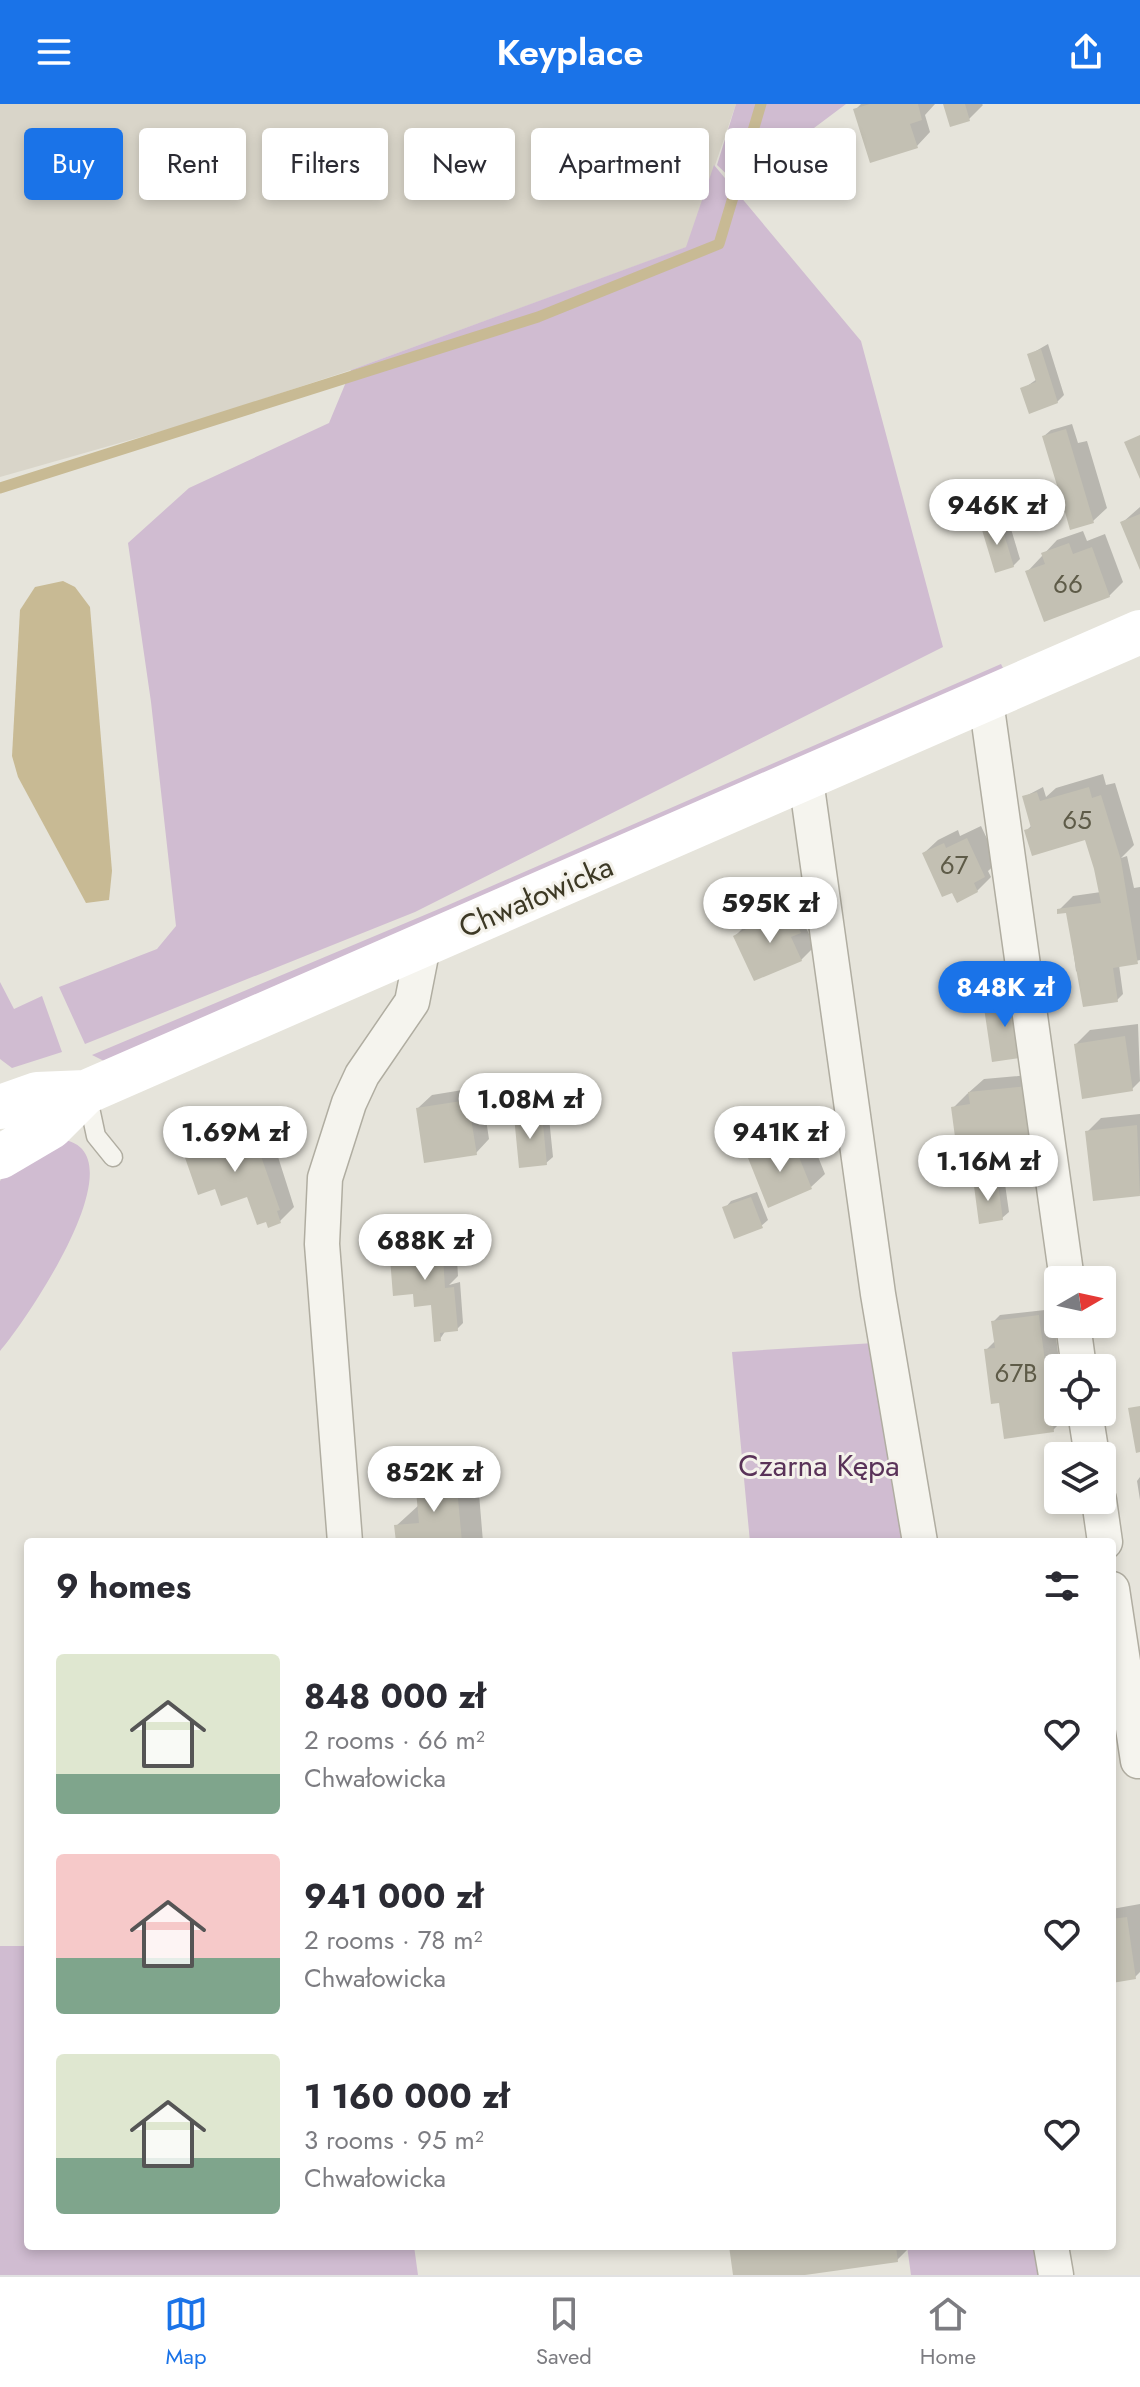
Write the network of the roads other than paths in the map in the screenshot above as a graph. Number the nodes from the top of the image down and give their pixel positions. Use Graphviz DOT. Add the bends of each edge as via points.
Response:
graph roads {
  1 [pos="1140,632"];
  2 [pos="986,701"];
  3 [pos="806,780"];
  4 [pos="423,946"];
  5 [pos="86,1092"];
  6 [pos="0,1107"];
  7 [pos="0,1157"];
  8 [pos="113,1157"];
  9 [pos="1065,1266"];
  10 [pos="1101,1514"];
  11 [pos="345,1538"];
  12 [pos="919,1538"];
  13 [pos="1104,1538"];
  14 [pos="1116,1615"];
  15 [pos="1138,1761"];
  16 [pos="1052,2250"];
  17 [pos="1056,2275"];
  1 -- 2 [label="main road, Chwałowicka"];
  2 -- 3 [label="main road, Chwałowicka"];
  2 -- 9 [label="street"];
  3 -- 4 [label="main road, Chwałowicka"];
  3 -- 12 [label="street" via="880,1308"];
  4 -- 5 [label="main road, Chwałowicka"];
  4 -- 11 [label="street" via="412,1002 362,1075 325,1178 322,1244"];
  5 -- 6 [label="main road, Chwałowicka" via="37,1094"];
  5 -- 7 [label="main road, Chwałowicka" via="51,1127"];
  5 -- 8 [label="lane" via="93,1128"];
  10 -- 13 [label="street"];
  14 -- 15 [label="street"];
  16 -- 17 [label="street"];
}
